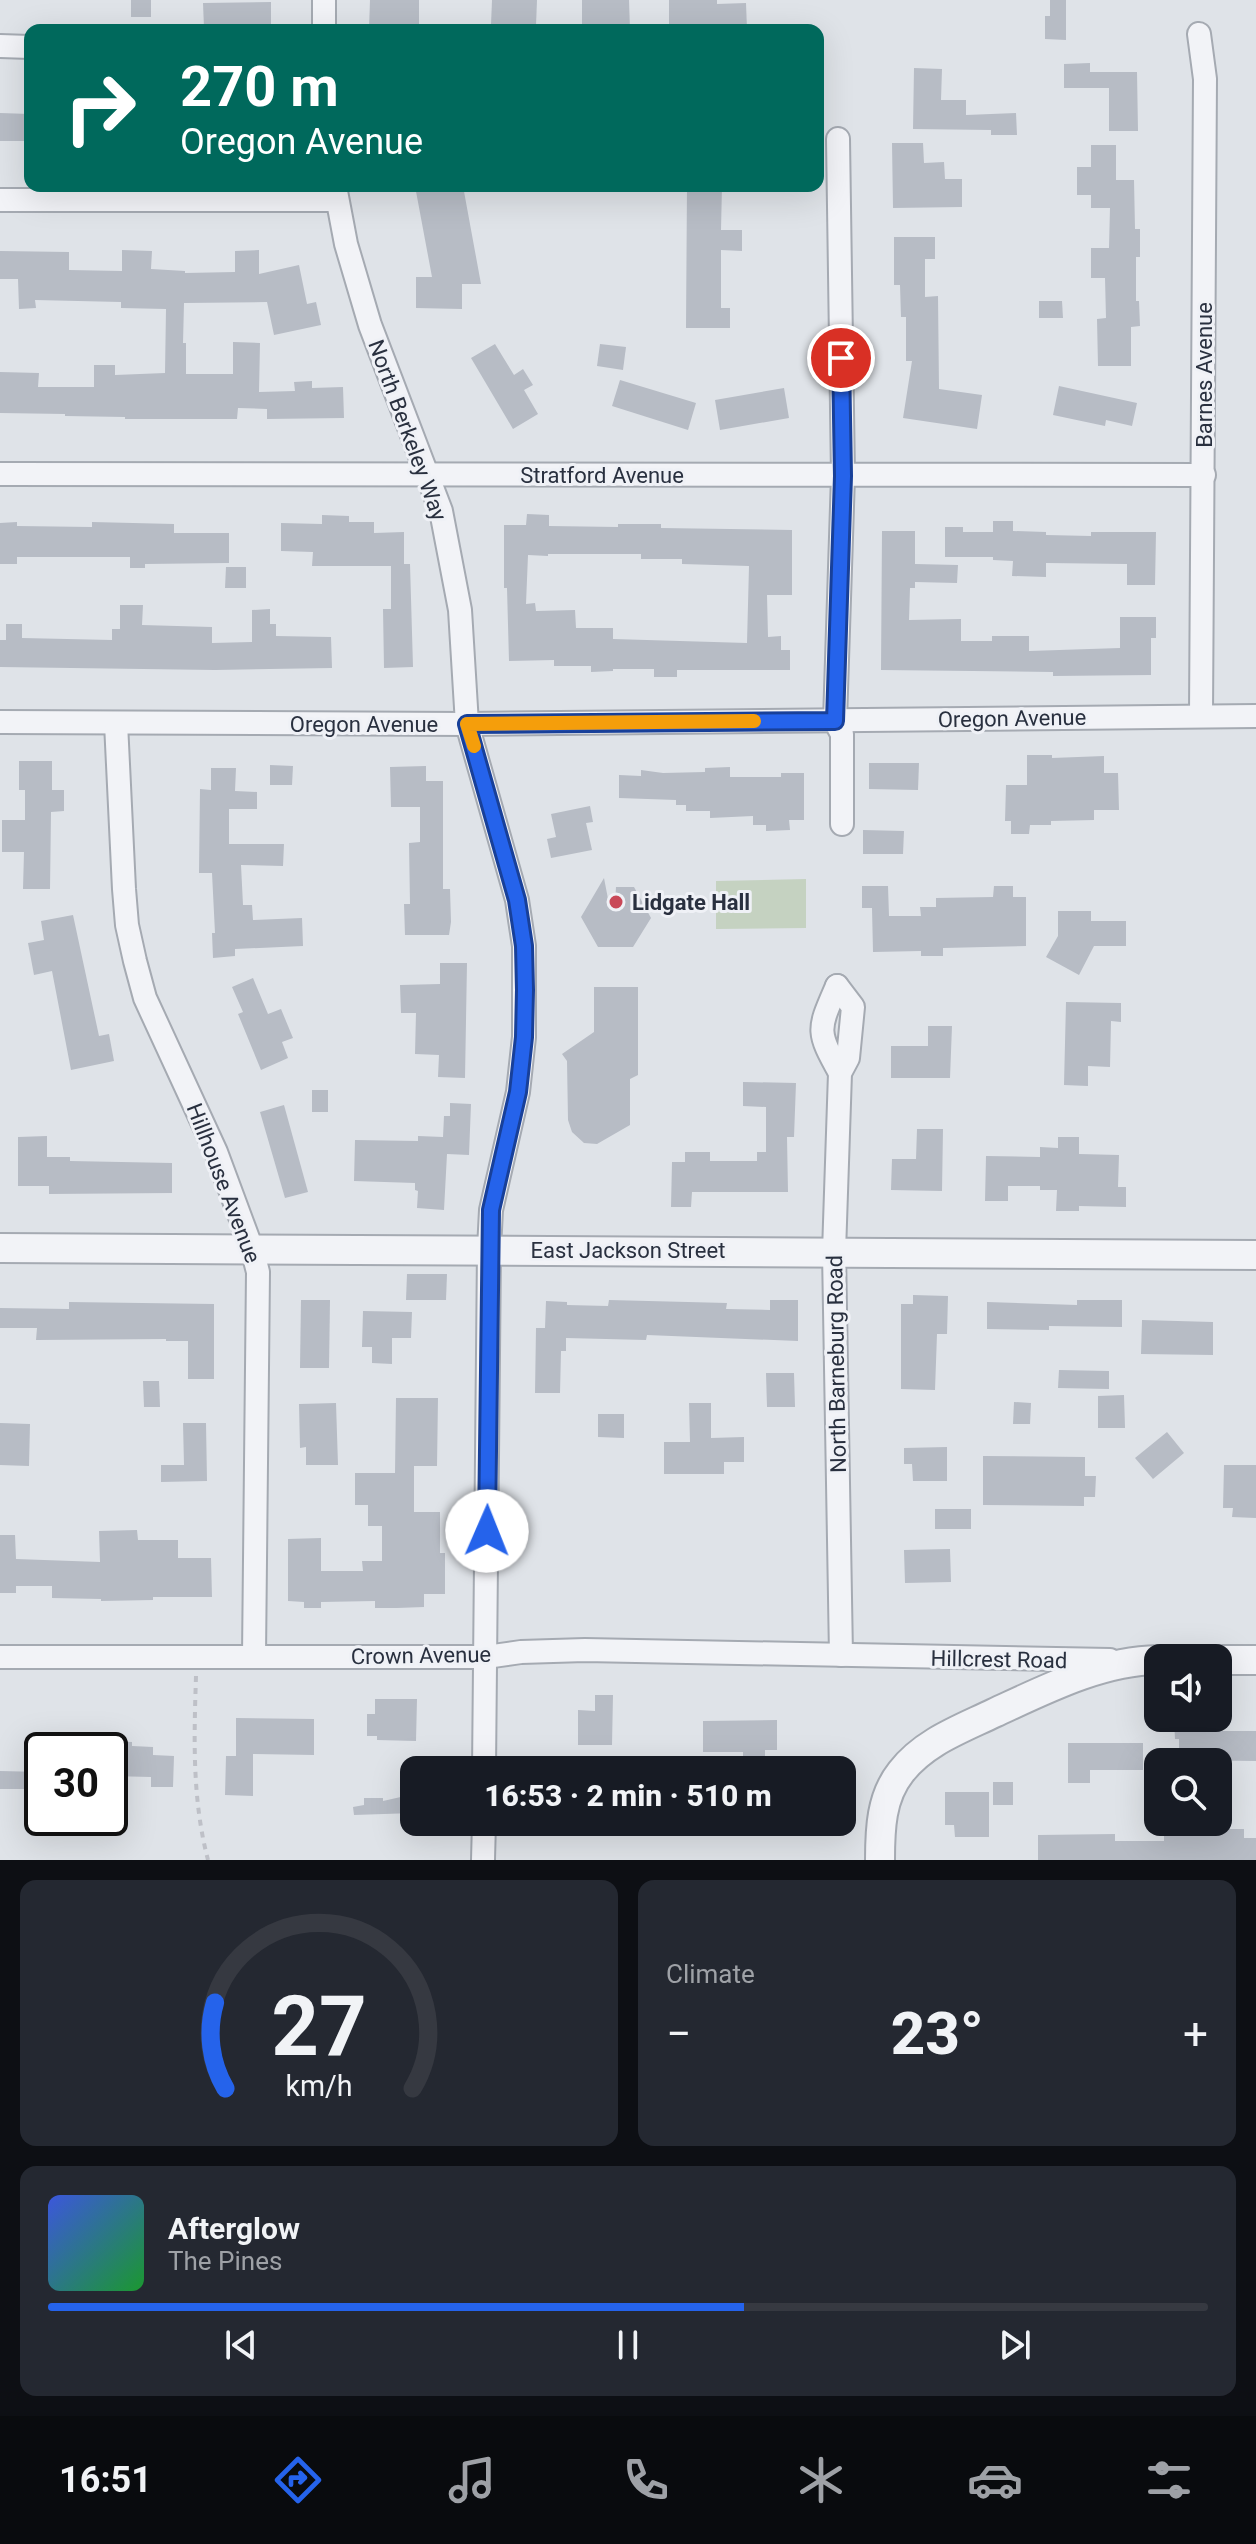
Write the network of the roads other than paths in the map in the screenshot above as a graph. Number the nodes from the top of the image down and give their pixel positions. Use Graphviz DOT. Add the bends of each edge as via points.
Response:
graph roads {
  1 [pos="324,0"];
  2 [pos="324,24"];
  3 [pos="1199,34"];
  4 [pos="0,46"];
  5 [pos="24,47"];
  6 [pos="838,139"];
  7 [pos="336,193"];
  8 [pos="0,200"];
  9 [pos="0,474"];
  10 [pos="428,474"];
  11 [pos="1204,475"];
  12 [pos="843,476"];
  13 [pos="1201,715"];
  14 [pos="1256,716"];
  15 [pos="835,721"];
  16 [pos="0,722"];
  17 [pos="116,723"];
  18 [pos="467,724"];
  19 [pos="842,824"];
  20 [pos="840,1073"];
  21 [pos="0,1248"];
  22 [pos="252,1249"];
  23 [pos="489,1249"];
  24 [pos="834,1252"];
  25 [pos="1256,1255"];
  26 [pos="841,1655"];
  27 [pos="254,1656"];
  28 [pos="0,1657"];
  29 [pos="486,1657"];
  30 [pos="1144,1660"];
  31 [pos="1232,1660"];
  32 [pos="1256,1660"];
  33 [pos="1144,1662"];
  34 [pos="484,1756"];
  35 [pos="484,1836"];
  36 [pos="483,1860"];
  37 [pos="880,1860"];
  1 -- 2 [label="street"];
  3 -- 11 [label="street, Barnes Avenue" via="1205,79"];
  4 -- 5 [label="street"];
  6 -- 12 [label="street"];
  7 -- 8 [label="street"];
  7 -- 10 [label="street, North Berkeley Way" via="370,325"];
  9 -- 10 [label="street, Stratford Avenue"];
  10 -- 12 [label="street, Stratford Avenue"];
  10 -- 18 [label="street, North Berkeley Way" via="441,511 460,610"];
  11 -- 12 [label="street, Stratford Avenue"];
  11 -- 13 [label="street, Barnes Avenue"];
  12 -- 15 [label="street"];
  13 -- 14 [label="street, Oregon Avenue"];
  13 -- 15 [label="street, Oregon Avenue"];
  15 -- 18 [label="street, Oregon Avenue"];
  15 -- 19 [label="street" via="842,734"];
  16 -- 17 [label="street, Oregon Avenue"];
  17 -- 18 [label="street, Oregon Avenue"];
  17 -- 22 [label="street, Hillhouse Avenue" via="124,889 135,961 145,998 216,1152"];
  18 -- 23 [label="street, North Berkeley Way" via="503,843 524,946 518,1092 491,1210"];
  20 -- 24 [label="street, North Barneburg Road"];
  21 -- 22 [label="street, East Jackson Street"];
  22 -- 23 [label="street, East Jackson Street"];
  22 -- 27 [label="street, Hillhouse Avenue" via="259,1304"];
  23 -- 24 [label="street, East Jackson Street"];
  23 -- 29 [label="street, North Berkeley Way"];
  24 -- 25 [label="street, East Jackson Street"];
  24 -- 26 [label="street, North Barneburg Road"];
  26 -- 29 [label="street, Crown Avenue" via="585,1650"];
  26 -- 30 [label="street, Hillcrest Road"];
  27 -- 28 [label="street, Crown Avenue"];
  27 -- 29 [label="street, Crown Avenue"];
  29 -- 34 [label="street, North Berkeley Way"];
  31 -- 32 [label="street"];
  33 -- 37 [label="street" via="1070,1679 939,1739 919,1754 891,1787 883,1811"];
  35 -- 36 [label="street"];
}
